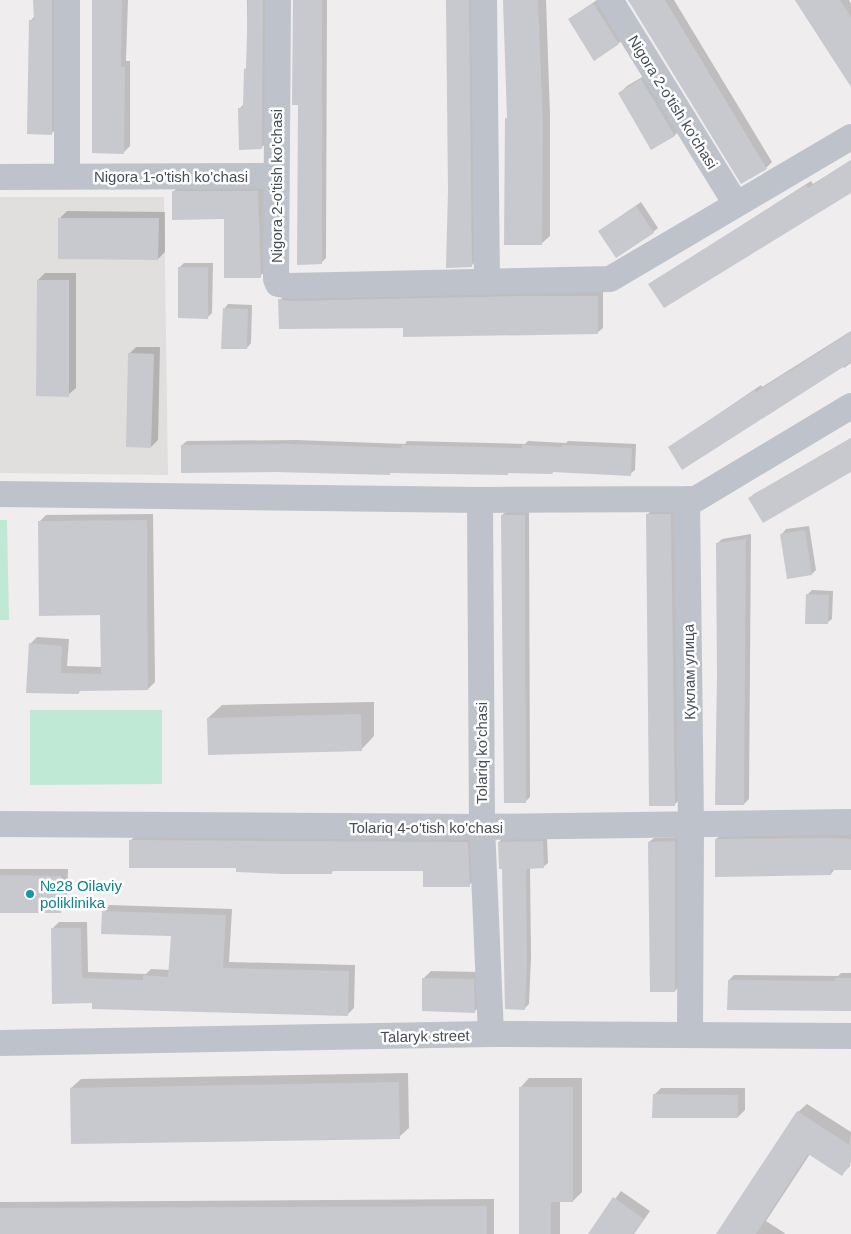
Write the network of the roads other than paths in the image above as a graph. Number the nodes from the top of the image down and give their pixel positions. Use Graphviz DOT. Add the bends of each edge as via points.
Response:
graph roads {
  1 [pos="67,0"];
  2 [pos="278,0"];
  3 [pos="484,0"];
  4 [pos="610,0"];
  5 [pos="851,136"];
  6 [pos="0,176"];
  7 [pos="67,176"];
  8 [pos="275,176"];
  9 [pos="736,204"];
  10 [pos="487,282"];
  11 [pos="851,406"];
  12 [pos="0,494"];
  13 [pos="687,499"];
  14 [pos="480,500"];
  15 [pos="851,822"];
  16 [pos="0,824"];
  17 [pos="690,826"];
  18 [pos="482,827"];
  19 [pos="491,1034"];
  20 [pos="690,1035"];
  21 [pos="851,1036"];
  22 [pos="0,1043"];
  1 -- 7 [label="street"];
  2 -- 8 [label="street, Nigora 2-o'tish ko'chasi"];
  3 -- 10 [label="street"];
  4 -- 9 [label="street, Nigora 2-o'tish ko'chasi"];
  5 -- 9 [label="street, Nigora 2-o'tish ko'chasi"];
  6 -- 7 [label="street, Nigora 1-o'tish ko'chasi"];
  7 -- 8 [label="street, Nigora 1-o'tish ko'chasi"];
  8 -- 10 [label="street, Nigora 2-o'tish ko'chasi" via="278,284"];
  9 -- 10 [label="street, Nigora 2-o'tish ko'chasi" via="610,279"];
  11 -- 13 [label="street" via="696,499"];
  12 -- 14 [label="street"];
  13 -- 14 [label="street"];
  13 -- 17 [label="street, Куклам улица"];
  14 -- 18 [label="street, Tolariq ko'chasi"];
  15 -- 17 [label="street, Tolariq 4-o'tish ko'chasi"];
  16 -- 18 [label="street, Tolariq 4-o'tish ko'chasi"];
  17 -- 18 [label="street, Tolariq 4-o'tish ko'chasi"];
  17 -- 20 [label="street, Куклам улица"];
  18 -- 19 [label="street, Tolariq ko'chasi"];
  19 -- 20 [label="street, Talaryk street"];
  19 -- 22 [label="street, Talaryk street"];
  20 -- 21 [label="street, Talaryk street"];
}
